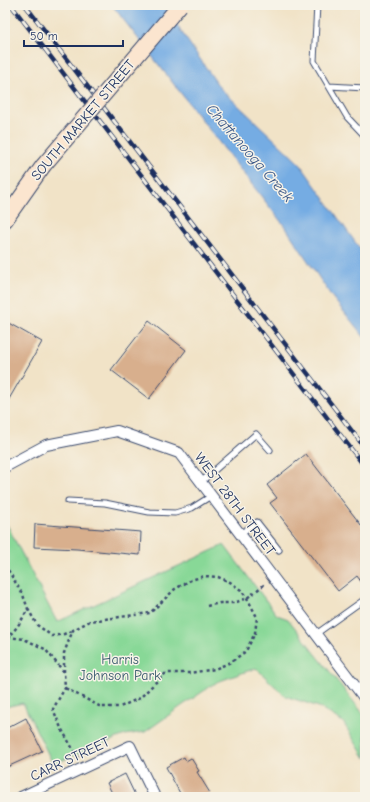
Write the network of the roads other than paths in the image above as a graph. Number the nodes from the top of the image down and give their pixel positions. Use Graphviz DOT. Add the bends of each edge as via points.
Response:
graph roads {
  1 [pos="180,5"];
  2 [pos="317,5"];
  3 [pos="329,86"];
  4 [pos="365,88"];
  5 [pos="365,136"];
  6 [pos="5,220"];
  7 [pos="270,450"];
  8 [pos="5,467"];
  9 [pos="201,482"];
  10 [pos="211,496"];
  11 [pos="68,501"];
  12 [pos="240,534"];
  13 [pos="279,550"];
  14 [pos="365,600"];
  15 [pos="316,634"];
  16 [pos="365,699"];
  17 [pos="21,797"];
  18 [pos="155,797"];
  1 -- 6 [label="main road, SOUTH MARKET STREET, bridge" via="43,166"];
  2 -- 3 [label="lane" via="314,61"];
  3 -- 4 [label="lane"];
  3 -- 5 [label="lane" via="347,118"];
  7 -- 9 [label="lane" via="256,434"];
  8 -- 9 [label="street, WEST 28TH STREET" via="46,445 116,431 179,453"];
  9 -- 10 [label="street, WEST 28TH STREET"];
  10 -- 11 [label="lane" via="192,508 174,513 149,512 105,503"];
  10 -- 12 [label="street, WEST 28TH STREET"];
  12 -- 13 [label="lane" via="257,522"];
  12 -- 15 [label="street, WEST 28TH STREET"];
  14 -- 15 [label="lane"];
  15 -- 16 [label="street, WEST 28TH STREET"];
  17 -- 18 [label="street, CARR STREET" via="130,746"];
}
